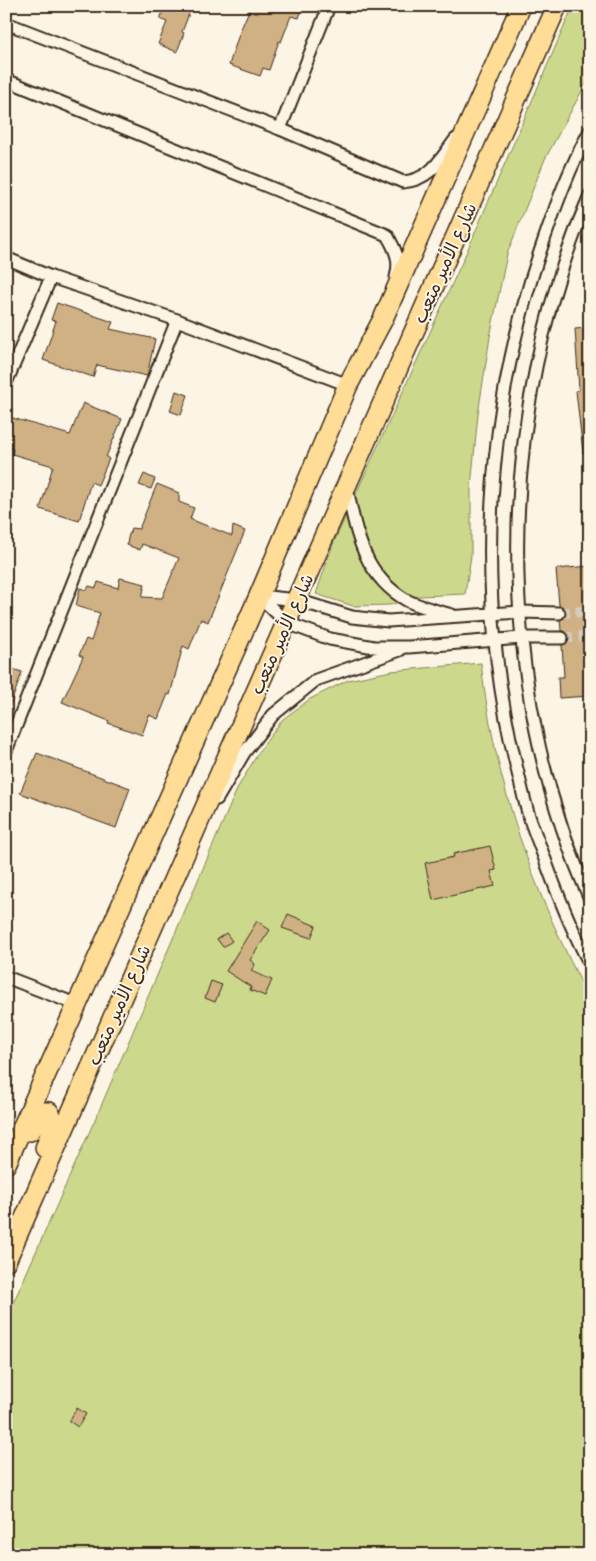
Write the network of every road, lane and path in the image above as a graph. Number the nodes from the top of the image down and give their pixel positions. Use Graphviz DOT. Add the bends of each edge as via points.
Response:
graph roads {
  1 [pos="329,6"];
  2 [pos="521,6"];
  3 [pos="557,6"];
  4 [pos="6,23"];
  5 [pos="6,80"];
  6 [pos="471,120"];
  7 [pos="280,129"];
  8 [pos="590,131"];
  9 [pos="590,195"];
  10 [pos="6,258"];
  11 [pos="51,278"];
  12 [pos="383,319"];
  13 [pos="177,320"];
  14 [pos="6,383"];
  15 [pos="348,385"];
  16 [pos="347,488"];
  17 [pos="259,596"];
  18 [pos="297,600"];
  19 [pos="520,612"];
  20 [pos="559,613"];
  21 [pos="493,615"];
  22 [pos="458,617"];
  23 [pos="287,623"];
  24 [pos="522,638"];
  25 [pos="562,638"];
  26 [pos="495,640"];
  27 [pos="374,647"];
  28 [pos="409,647"];
  29 [pos="374,659"];
  30 [pos="6,751"];
  31 [pos="187,851"];
  32 [pos="590,899"];
  33 [pos="590,964"];
  34 [pos="6,977"];
  35 [pos="78,1005"];
  36 [pos="6,1164"];
  37 [pos="6,1174"];
  38 [pos="6,1247"];
  39 [pos="6,1261"];
  1 -- 7 [label="street"];
  2 -- 6 [label="main road, شارع الأمير متعب"];
  3 -- 16 [label="main road, شارع الأمير متعب"];
  4 -- 7 [label="street"];
  5 -- 12 [label="street" via="387,235 397,252 398,269"];
  6 -- 7 [label="street" via="428,174 403,182"];
  6 -- 12 [label="main road, شارع الأمير متعب"];
  8 -- 21 [label="street" via="556,204 531,276 511,353 492,482"];
  9 -- 19 [label="street" via="557,284 538,359 520,484 517,546"];
  10 -- 11 [label="street"];
  11 -- 13 [label="street"];
  11 -- 14 [label="street"];
  12 -- 15 [label="main road, شارع الأمير متعب"];
  13 -- 15 [label="street"];
  13 -- 30 [label="street"];
  15 -- 17 [label="main road, شارع الأمير متعب"];
  16 -- 18 [label="main road, شارع الأمير متعب"];
  16 -- 22 [label="street" via="355,531 370,566 387,587 410,601"];
  17 -- 18 [label="street"];
  17 -- 23 [label="street"];
  17 -- 35 [label="main road, شارع الأمير متعب"];
  18 -- 22 [label="street" via="352,617 388,621"];
  18 -- 23 [label="main road, شارع الأمير متعب"];
  19 -- 20 [label="street"];
  19 -- 21 [label="street"];
  19 -- 24 [label="street"];
  21 -- 22 [label="street"];
  21 -- 26 [label="street"];
  23 -- 27 [label="street" via="330,639"];
  23 -- 31 [label="main road, شارع الأمير متعب"];
  24 -- 25 [label="street"];
  24 -- 26 [label="street"];
  24 -- 32 [label="street" via="533,720 555,807"];
  26 -- 28 [label="street"];
  26 -- 33 [label="street" via="507,726 529,815 560,899"];
  27 -- 28 [label="street"];
  27 -- 29 [label="street"];
  28 -- 29 [label="street"];
  29 -- 31 [label="street" via="316,680 273,715 244,753"];
  31 -- 39 [label="main road, شارع الأمير متعب"];
  34 -- 35 [label="street"];
  35 -- 36 [label="main road, شارع الأمير متعب"];
  37 -- 38 [label="main road" via="37,1120 44,1112 49,1112 53,1119 51,1132"];
}
